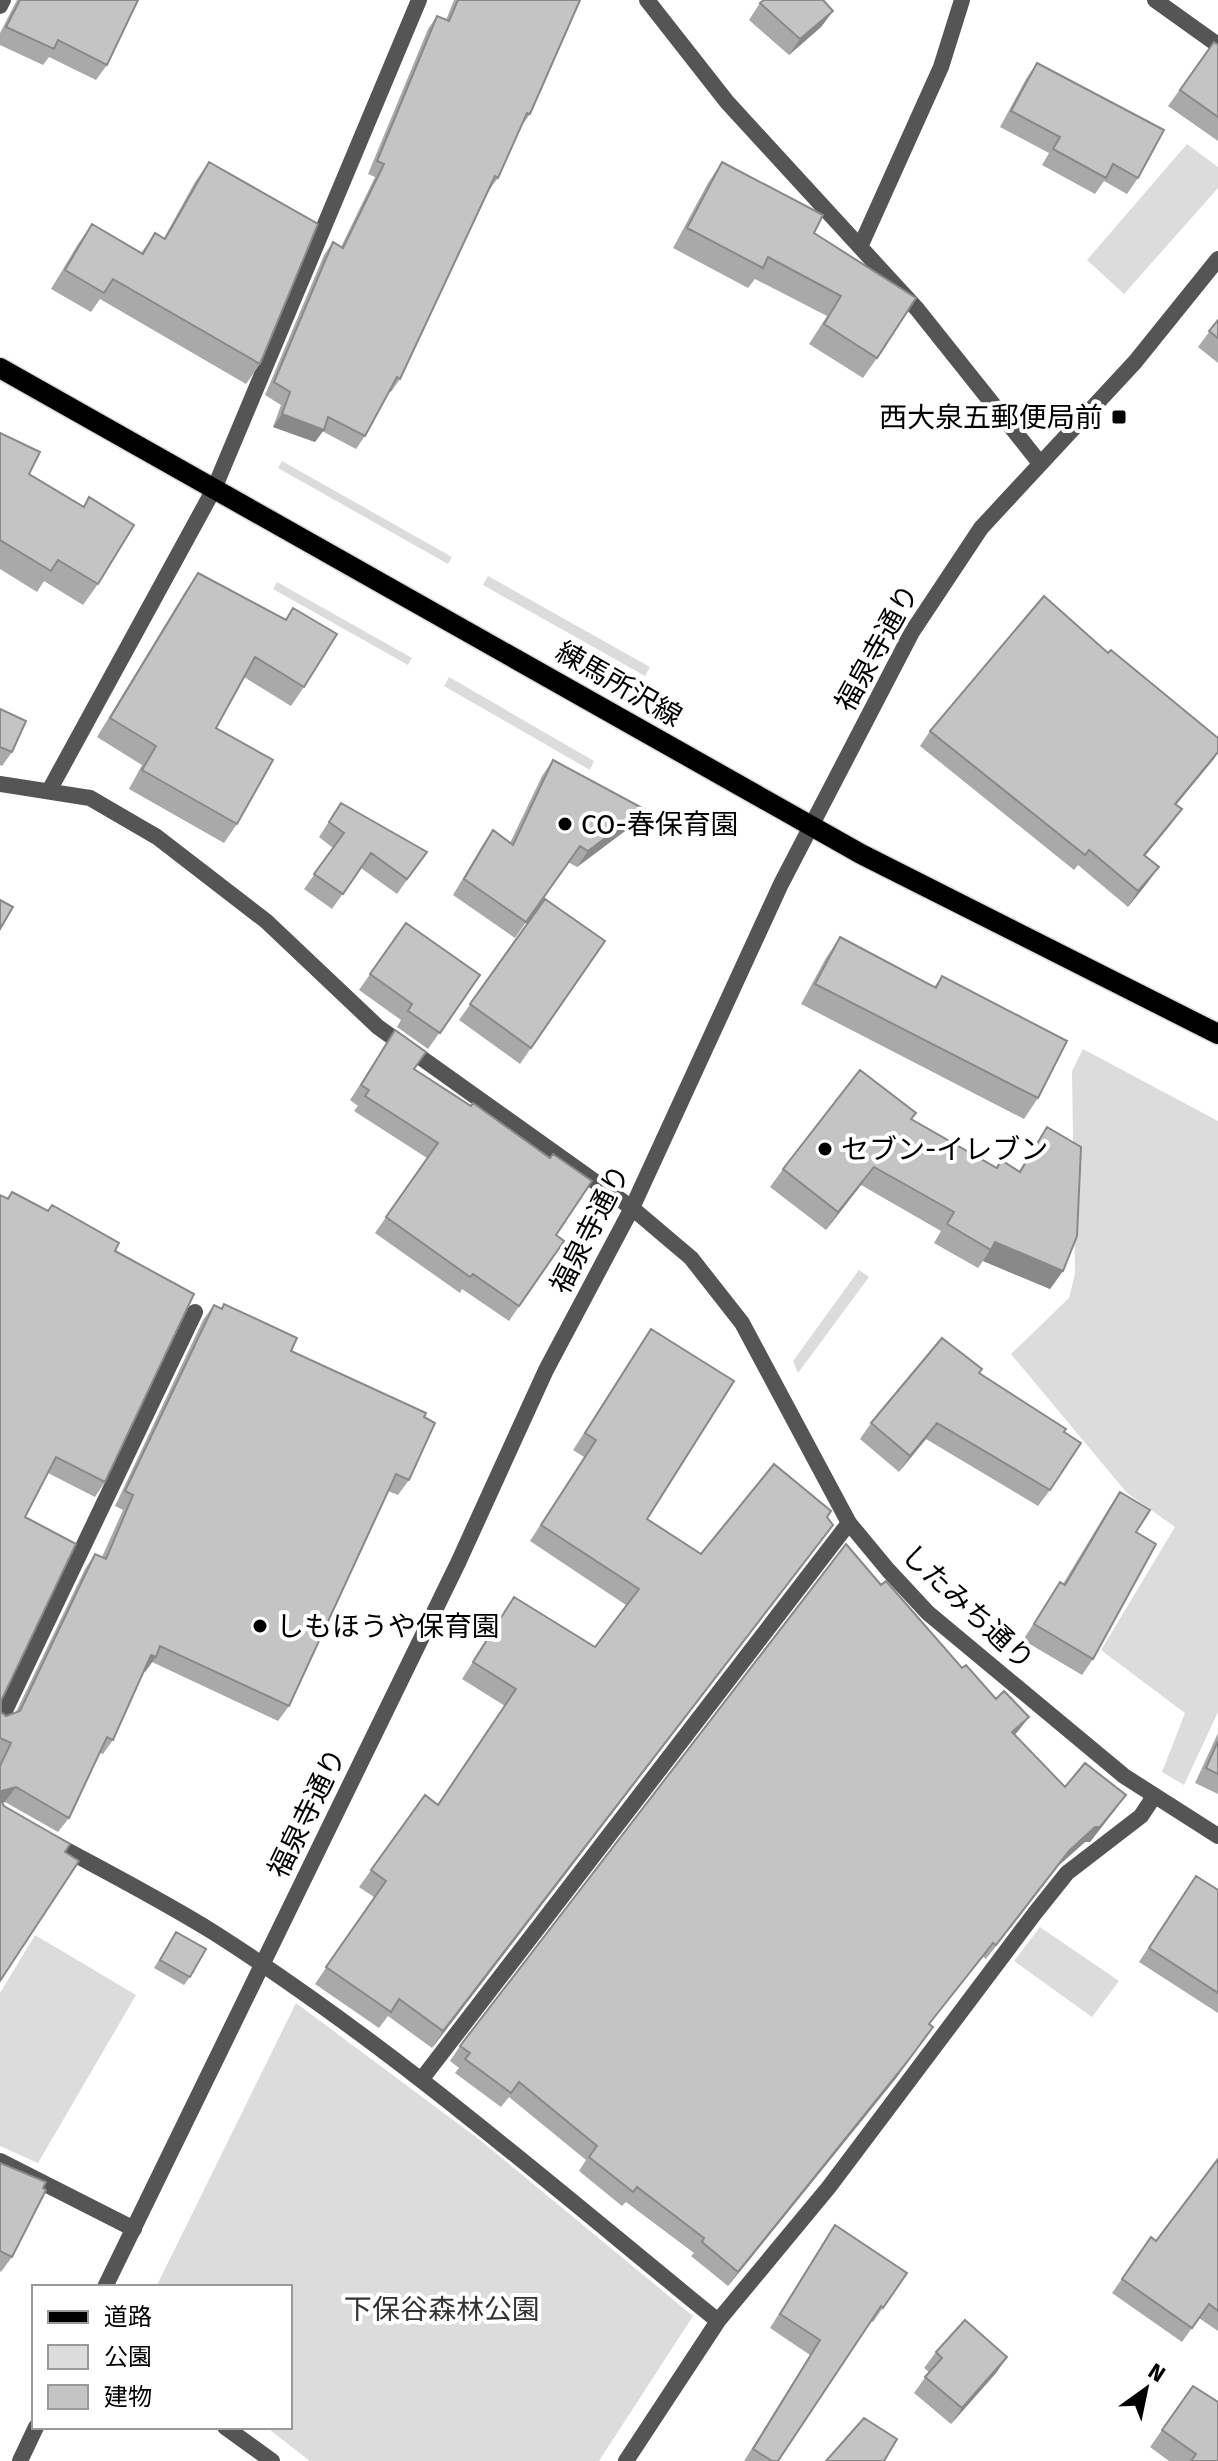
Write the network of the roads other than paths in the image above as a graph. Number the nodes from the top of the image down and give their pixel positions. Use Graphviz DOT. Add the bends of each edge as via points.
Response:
graph roads {
  1 [pos="3,0"];
  2 [pos="419,0"];
  3 [pos="647,0"];
  4 [pos="962,0"];
  5 [pos="1155,0"];
  6 [pos="0,6"];
  7 [pos="1218,45"];
  8 [pos="860,247"];
  9 [pos="1218,259"];
  10 [pos="0,368"];
  11 [pos="1039,462"];
  12 [pos="214,489"];
  13 [pos="0,784"];
  14 [pos="50,789"];
  15 [pos="810,826"];
  16 [pos="1218,1034"];
  17 [pos="632,1208"];
  18 [pos="195,1312"];
  19 [pos="849,1523"];
  20 [pos="0,1721"];
  21 [pos="1153,1798"];
  22 [pos="38,1834"];
  23 [pos="1218,1836"];
  24 [pos="261,1966"];
  25 [pos="421,2080"];
  26 [pos="0,2161"];
  27 [pos="134,2229"];
  28 [pos="106,2285"];
  29 [pos="718,2321"];
  30 [pos="35,2429"];
  31 [pos="228,2429"];
  32 [pos="20,2461"];
  33 [pos="272,2461"];
  34 [pos="626,2461"];
  1 -- 6 [label="street"];
  2 -- 12 [label="street"];
  3 -- 8 [label="street" via="727,102"];
  4 -- 8 [label="street" via="941,67"];
  5 -- 7 [label="street"];
  8 -- 11 [label="street" via="917,309"];
  9 -- 11 [label="street, 福泉寺通り" via="1135,362"];
  10 -- 12 [label="main road, 練馬所沢線"];
  11 -- 15 [label="street, 福泉寺通り" via="981,528 930,601"];
  12 -- 14 [label="street"];
  12 -- 15 [label="main road, 練馬所沢線"];
  13 -- 14 [label="street, したみち通り"];
  14 -- 17 [label="street, したみち通り" via="90,798 157,837 266,921 378,1027"];
  15 -- 16 [label="main road, 練馬所沢線"];
  15 -- 17 [label="street, 福泉寺通り"];
  17 -- 19 [label="street, したみち通り" via="691,1258 742,1323"];
  17 -- 24 [label="street, 福泉寺通り" via="546,1370"];
  18 -- 20 [label="street"];
  19 -- 21 [label="street, したみち通り" via="928,1613"];
  19 -- 25 [label="street"];
  21 -- 23 [label="street, したみち通り"];
  21 -- 29 [label="street" via="1141,1816 1067,1873 829,2187"];
  22 -- 24 [label="street" via="212,1932"];
  24 -- 25 [label="street"];
  24 -- 27 [label="street, 福泉寺通り"];
  25 -- 29 [label="street"];
  26 -- 27 [label="street"];
  27 -- 28 [label="street, 福泉寺通り"];
  29 -- 34 [label="street"];
  30 -- 32 [label="street"];
  31 -- 33 [label="street"];
}
